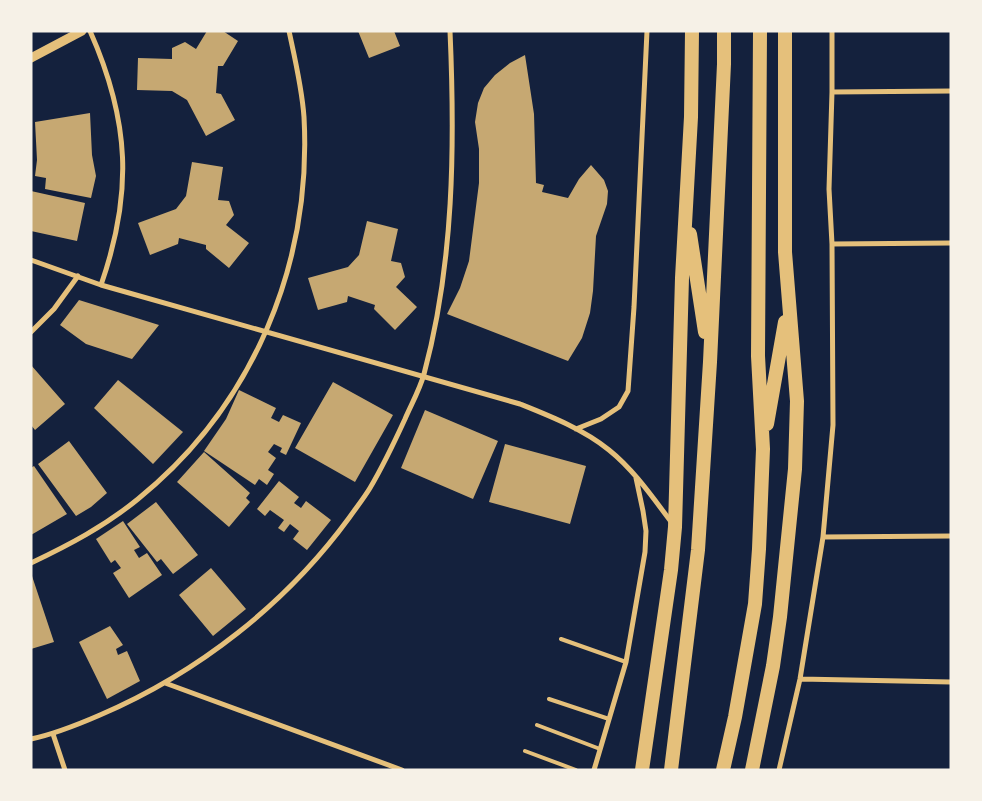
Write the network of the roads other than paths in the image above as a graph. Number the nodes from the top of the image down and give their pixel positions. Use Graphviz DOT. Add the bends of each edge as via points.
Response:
graph roads {
  1 [pos="82,31"];
  2 [pos="90,31"];
  3 [pos="289,31"];
  4 [pos="450,31"];
  5 [pos="647,31"];
  6 [pos="692,31"];
  7 [pos="724,31"];
  8 [pos="760,31"];
  9 [pos="785,31"];
  10 [pos="832,31"];
  11 [pos="31,58"];
  12 [pos="951,91"];
  13 [pos="832,92"];
  14 [pos="686,206"];
  15 [pos="951,243"];
  16 [pos="832,244"];
  17 [pos="31,260"];
  18 [pos="78,276"];
  19 [pos="102,285"];
  20 [pos="788,303"];
  21 [pos="31,332"];
  22 [pos="266,332"];
  23 [pos="710,362"];
  24 [pos="424,376"];
  25 [pos="576,429"];
  26 [pos="763,449"];
  27 [pos="635,475"];
  28 [pos="675,527"];
  29 [pos="951,536"];
  30 [pos="823,537"];
  31 [pos="31,563"];
  32 [pos="561,639"];
  33 [pos="626,662"];
  34 [pos="800,679"];
  35 [pos="951,682"];
  36 [pos="165,683"];
  37 [pos="549,699"];
  38 [pos="609,719"];
  39 [pos="537,725"];
  40 [pos="53,734"];
  41 [pos="31,739"];
  42 [pos="600,749"];
  43 [pos="524,751"];
  44 [pos="65,770"];
  45 [pos="402,770"];
  46 [pos="576,770"];
  47 [pos="594,770"];
  48 [pos="642,770"];
  49 [pos="671,770"];
  50 [pos="723,770"];
  51 [pos="752,770"];
  52 [pos="779,770"];
  1 -- 11 [label="street"];
  2 -- 19 [label="street" via="112,90 120,122 123,155 119,222"];
  3 -- 22 [label="street" via="304,115 302,204 282,291"];
  4 -- 24 [label="street" via="450,195 444,267"];
  5 -- 25 [label="street" via="628,391 619,407"];
  6 -- 14 [label="highway"];
  7 -- 23 [label="highway"];
  8 -- 26 [label="highway" via="758,356"];
  9 -- 20 [label="highway"];
  10 -- 13 [label="street"];
  12 -- 13 [label="street"];
  13 -- 16 [label="street" via="829,189"];
  14 -- 23 [label="highway"];
  14 -- 28 [label="highway"];
  15 -- 16 [label="street"];
  16 -- 30 [label="street" via="834,425"];
  17 -- 18 [label="street"];
  18 -- 19 [label="street"];
  18 -- 21 [label="street" via="54,309"];
  19 -- 22 [label="street"];
  20 -- 26 [label="highway"];
  20 -- 51 [label="highway" via="797,401 795,469 773,666"];
  22 -- 24 [label="street"];
  22 -- 31 [label="street" via="224,406 170,471 103,525"];
  23 -- 49 [label="highway" via="698,550"];
  24 -- 25 [label="street" via="520,404"];
  24 -- 36 [label="street" via="370,489 335,536 253,621"];
  25 -- 27 [label="street" via="608,450"];
  26 -- 50 [label="highway" via="754,604"];
  27 -- 28 [label="street"];
  27 -- 33 [label="street" via="646,531 645,552"];
  28 -- 48 [label="highway"];
  29 -- 30 [label="street"];
  30 -- 34 [label="street"];
  32 -- 33 [label="lane"];
  33 -- 38 [label="street"];
  34 -- 35 [label="street"];
  34 -- 52 [label="street"];
  36 -- 40 [label="street"];
  36 -- 45 [label="street"];
  37 -- 38 [label="lane"];
  38 -- 42 [label="street"];
  39 -- 42 [label="lane"];
  40 -- 41 [label="street"];
  40 -- 44 [label="street"];
  42 -- 47 [label="street"];
  43 -- 46 [label="lane"];
}
